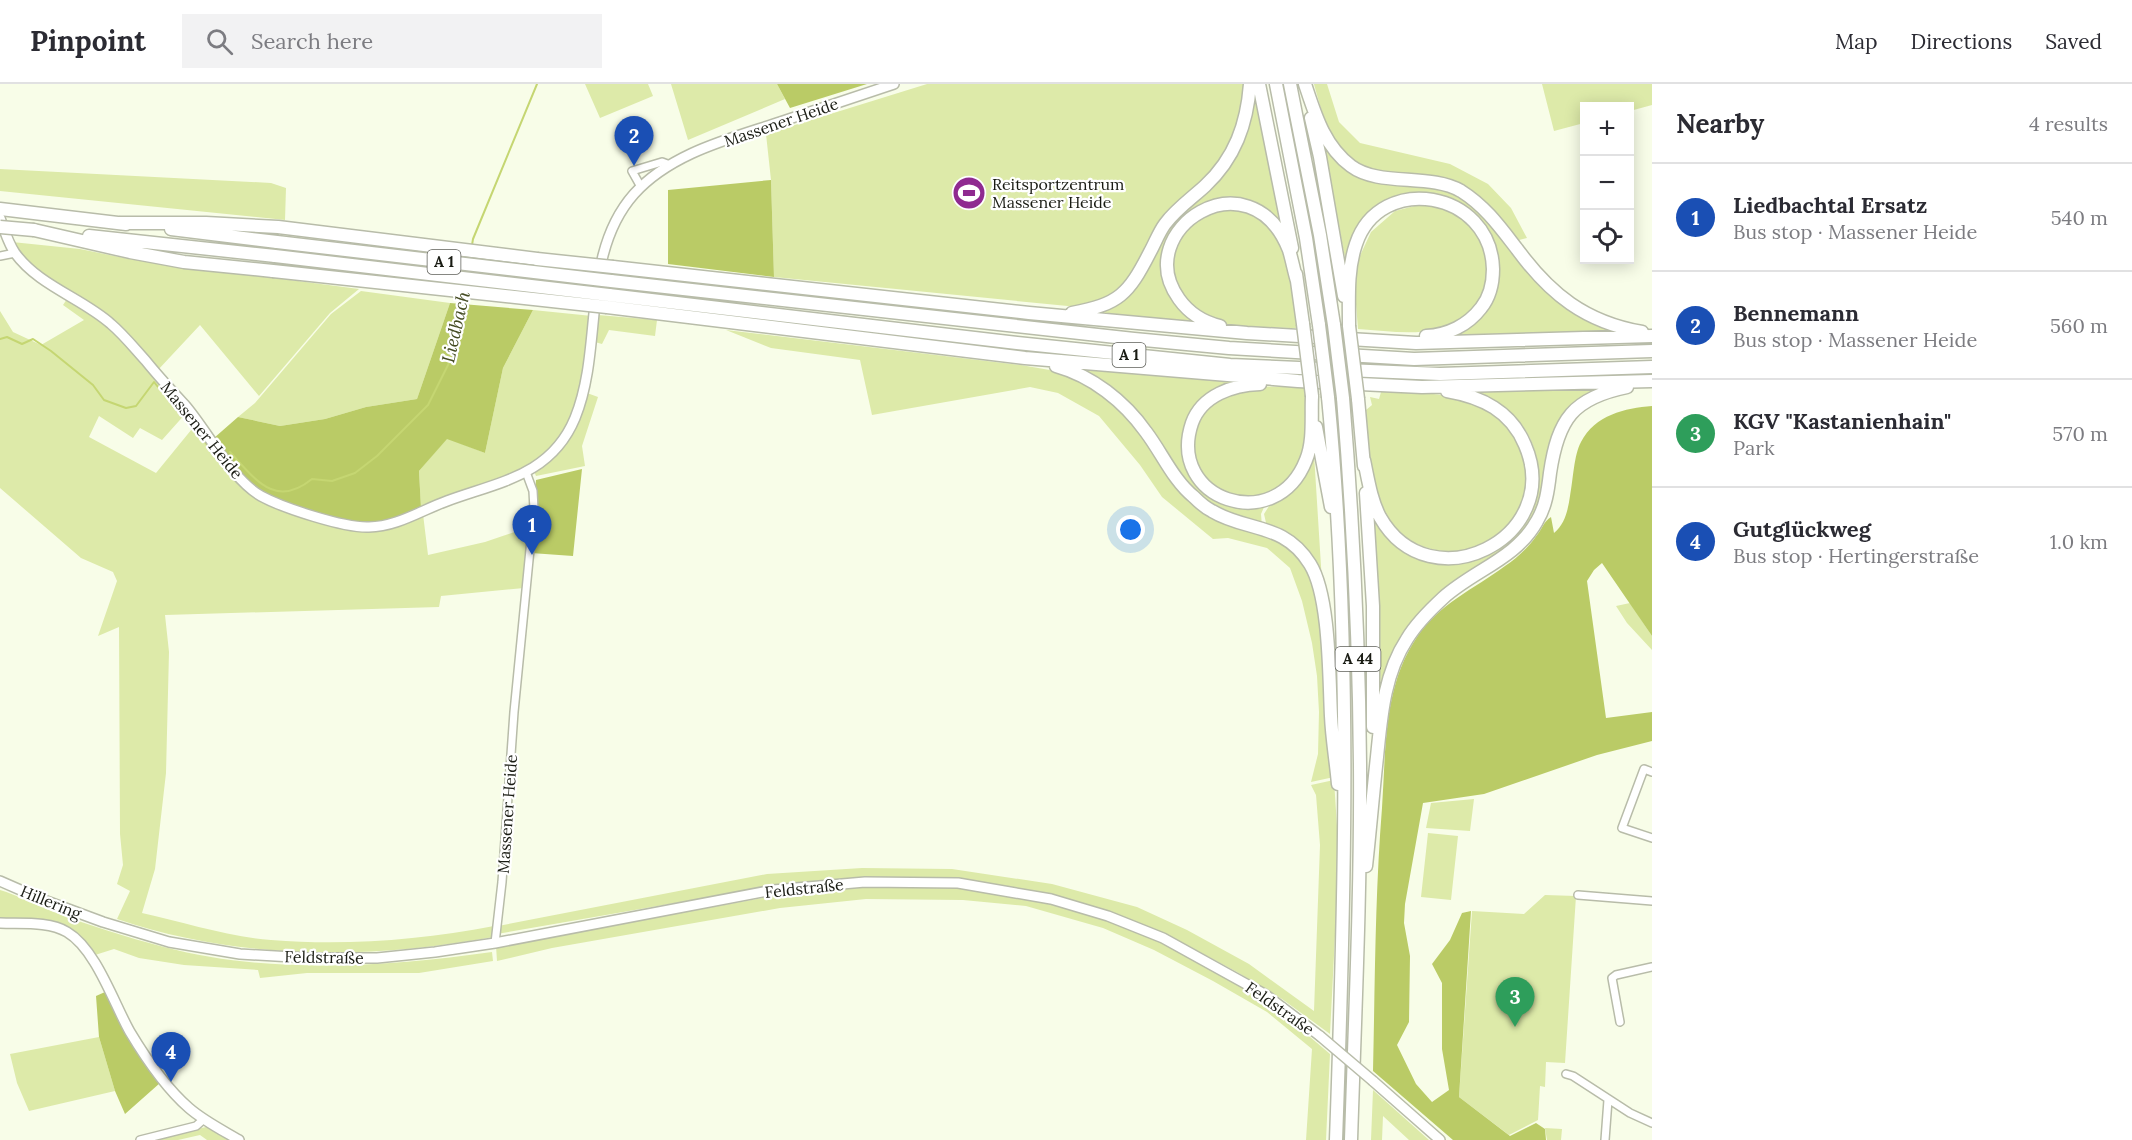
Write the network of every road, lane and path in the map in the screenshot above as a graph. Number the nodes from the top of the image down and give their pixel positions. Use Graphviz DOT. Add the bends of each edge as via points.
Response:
graph roads {
  1 [pos="894,84"];
  2 [pos="1250,84"];
  3 [pos="1259,84"];
  4 [pos="1276,84"];
  5 [pos="1290,84"];
  6 [pos="1304,84"];
  7 [pos="670,165"];
  8 [pos="641,187"];
  9 [pos="0,209"];
  10 [pos="0,218"];
  11 [pos="120,223"];
  12 [pos="0,227"];
  13 [pos="34,231"];
  14 [pos="15,253"];
  15 [pos="0,256"];
  16 [pos="1297,281"];
  17 [pos="608,301"];
  18 [pos="1029,313"];
  19 [pos="1349,326"];
  20 [pos="1247,333"];
  21 [pos="1652,335"];
  22 [pos="1371,339"];
  23 [pos="1652,351"];
  24 [pos="1025,358"];
  25 [pos="1652,367"];
  26 [pos="1298,381"];
  27 [pos="1652,381"];
  28 [pos="1422,387"];
  29 [pos="1312,396"];
  30 [pos="1364,460"];
  31 [pos="526,472"];
  32 [pos="1340,554"];
  33 [pos="1652,772"];
  34 [pos="1373,794"];
  35 [pos="1652,838"];
  36 [pos="1345,857"];
  37 [pos="0,881"];
  38 [pos="1578,895"];
  39 [pos="1652,901"];
  40 [pos="1358,921"];
  41 [pos="103,922"];
  42 [pos="0,923"];
  43 [pos="495,943"];
  44 [pos="1652,967"];
  45 [pos="1620,1022"];
  46 [pos="1566,1074"];
  47 [pos="1608,1100"];
  48 [pos="204,1119"];
  49 [pos="1652,1123"];
  50 [pos="140,1140"];
  51 [pos="239,1140"];
  52 [pos="1336,1140"];
  53 [pos="1350,1140"];
  54 [pos="1440,1140"];
  55 [pos="1605,1140"];
  1 -- 7 [label="street, Massener Heide" via="721,142"];
  2 -- 18 [label="highway" via="1244,127 1235,147 1221,169 1164,225 1137,279 1124,293 1098,308"];
  3 -- 16 [label="highway"];
  4 -- 32 [label="highway, A 44, bridge" via="1319,325 1335,465"];
  5 -- 40 [label="highway, A 44, bridge" via="1320,236 1343,398 1357,610"];
  6 -- 19 [label="highway"];
  6 -- 21 [label="highway" via="1329,143 1352,167 1370,174 1441,183 1458,189 1487,211 1539,278 1564,301 1587,315"];
  7 -- 8 [label="street, Massener Heide"];
  7 -- 8 [label="street, Massener Heide" via="662,162 632,171"];
  8 -- 31 [label="street, Massener Heide" via="623,209 605,249 588,374 575,417 556,448"];
  9 -- 11 [label="highway, A 1"];
  10 -- 14 [label="street, Massener Heide"];
  11 -- 18 [label="highway, bridge" via="278,227"];
  11 -- 23 [label="highway, A 1, bridge" via="1229,348 1414,359"];
  12 -- 13 [label="highway, A 1, bridge"];
  13 -- 17 [label="highway, A 1, bridge" via="275,256"];
  13 -- 17 [label="highway, bridge" via="184,262"];
  14 -- 15 [label="street"];
  14 -- 31 [label="street, Massener Heide" via="33,272 119,331 186,406 241,480 260,495 289,509 359,527 377,527"];
  16 -- 20 [label="highway" via="1288,250 1276,228 1252,208 1238,203 1221,204 1191,217 1170,247 1167,268 1172,290 1184,306 1208,323"];
  16 -- 29 [label="highway, bridge"];
  17 -- 24 [label="highway"];
  17 -- 25 [label="highway, A 1" via="1230,365 1440,374"];
  18 -- 20 [label="highway"];
  19 -- 22 [label="highway" via="1353,253 1361,232 1375,215 1416,198 1440,200 1466,213 1478,225 1493,259 1486,302 1452,331 1435,336"];
  19 -- 30 [label="highway, bridge"];
  20 -- 22 [label="highway"];
  21 -- 22 [label="highway" via="1416,343"];
  24 -- 26 [label="highway"];
  24 -- 36 [label="highway" via="1063,368 1098,384 1128,409 1192,496 1213,512 1273,531 1296,547 1311,565 1321,596 1328,648"];
  26 -- 28 [label="highway"];
  26 -- 29 [label="highway" via="1236,387 1201,406 1188,441 1192,467 1208,488 1224,499 1259,503 1292,484 1307,458"];
  27 -- 28 [label="highway"];
  27 -- 34 [label="highway" via="1606,391 1578,407 1565,422 1556,442 1547,497 1528,535 1513,551 1444,597 1406,640 1390,675 1382,708"];
  28 -- 30 [label="highway" via="1478,398 1505,414 1517,428 1529,452 1532,483 1526,509 1515,528 1502,541 1471,556 1425,555 1398,540 1381,518 1374,505"];
  29 -- 32 [label="highway"];
  30 -- 34 [label="highway" via="1373,606"];
  31 -- 43 [label="street, Massener Heide" via="534,509"];
  32 -- 36 [label="highway, A 44"];
  33 -- 35 [label="street" via="1644,769 1622,828"];
  34 -- 40 [label="highway"];
  36 -- 52 [label="highway, A 44"];
  37 -- 41 [label="street, Hillering"];
  38 -- 39 [label="street"];
  40 -- 53 [label="highway, A 44"];
  41 -- 43 [label="street, Feldstraße" via="169,942 240,954 309,958 377,958"];
  42 -- 48 [label="street" via="49,926 74,937 95,966 132,1035 167,1085"];
  43 -- 54 [label="street, Feldstraße, bridge" via="773,890 865,882 958,883 1051,899 1163,938 1266,995 1320,1036"];
  44 -- 45 [label="street" via="1612,978"];
  46 -- 47 [label="street"];
  47 -- 49 [label="street"];
  47 -- 55 [label="street"];
  48 -- 50 [label="street" via="196,1126"];
  48 -- 51 [label="street"];
}
